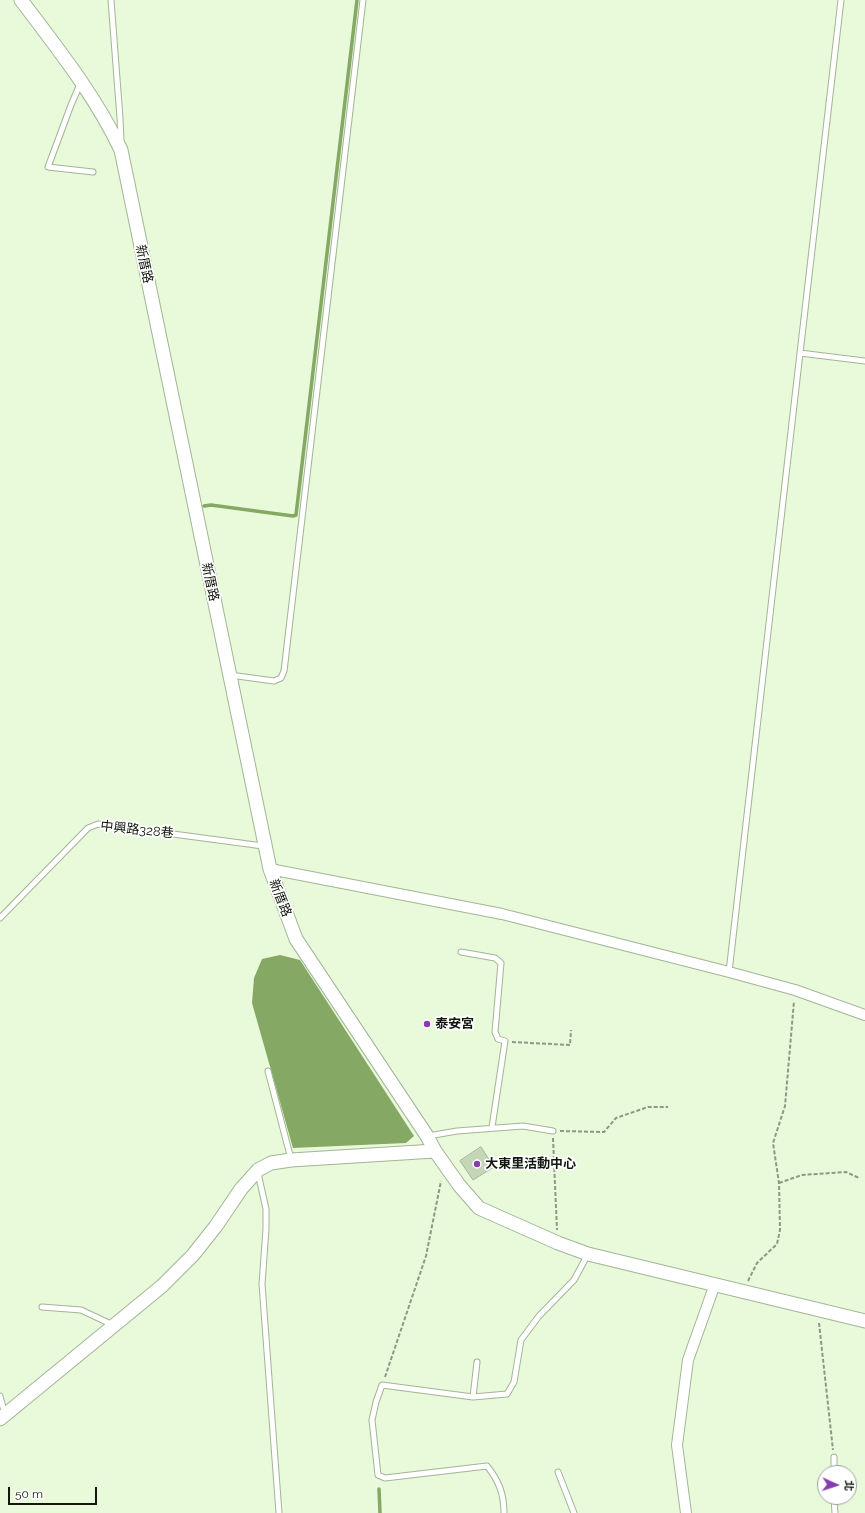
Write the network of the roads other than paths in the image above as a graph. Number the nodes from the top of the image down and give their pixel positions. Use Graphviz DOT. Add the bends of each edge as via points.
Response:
graph roads {
  1 [pos="21,0"];
  2 [pos="111,0"];
  3 [pos="363,0"];
  4 [pos="841,0"];
  5 [pos="81,81"];
  6 [pos="121,150"];
  7 [pos="94,172"];
  8 [pos="800,353"];
  9 [pos="865,361"];
  10 [pos="229,675"];
  11 [pos="264,846"];
  12 [pos="270,869"];
  13 [pos="0,918"];
  14 [pos="461,952"];
  15 [pos="730,972"];
  16 [pos="865,1015"];
  17 [pos="268,1071"];
  18 [pos="492,1127"];
  19 [pos="553,1131"];
  20 [pos="427,1136"];
  21 [pos="435,1151"];
  22 [pos="291,1160"];
  23 [pos="258,1170"];
  24 [pos="588,1254"];
  25 [pos="715,1284"];
  26 [pos="42,1307"];
  27 [pos="865,1321"];
  28 [pos="114,1326"];
  29 [pos="477,1362"];
  30 [pos="0,1396"];
  31 [pos="473,1397"];
  32 [pos="2,1417"];
  33 [pos="834,1457"];
  34 [pos="834,1465"];
  35 [pos="558,1472"];
  36 [pos="279,1513"];
  37 [pos="504,1513"];
  38 [pos="574,1513"];
  39 [pos="686,1513"];
  1 -- 5 [label="street, 新厝路"];
  2 -- 6 [label="lane"];
  3 -- 10 [label="lane" via="284,671 281,678 274,681"];
  4 -- 8 [label="lane"];
  5 -- 6 [label="street, 新厝路"];
  5 -- 7 [label="lane" via="48,167"];
  6 -- 10 [label="street, 新厝路"];
  8 -- 9 [label="lane"];
  8 -- 15 [label="lane"];
  10 -- 11 [label="street, 新厝路"];
  11 -- 12 [label="street, 新厝路"];
  11 -- 13 [label="lane, 中興路328巷" via="98,824 88,828"];
  12 -- 15 [label="street" via="502,914"];
  12 -- 20 [label="street, 新厝路" via="296,939"];
  14 -- 18 [label="lane" via="495,958 501,963 495,1032 498,1039 505,1041"];
  15 -- 16 [label="street" via="795,990"];
  17 -- 22 [label="lane"];
  18 -- 19 [label="lane" via="523,1126"];
  18 -- 20 [label="lane"];
  20 -- 21 [label="street, 新厝路"];
  21 -- 22 [label="street"];
  21 -- 24 [label="street, 新厝路" via="479,1208"];
  22 -- 23 [label="street" via="271,1163"];
  23 -- 28 [label="street" via="184,1264"];
  23 -- 36 [label="lane" via="266,1209 262,1284"];
  24 -- 25 [label="street, 新厝路"];
  24 -- 31 [label="lane" via="574,1280 539,1316 521,1340 514,1382 507,1394"];
  25 -- 27 [label="street, 新厝路"];
  25 -- 39 [label="street" via="688,1360 677,1445"];
  26 -- 28 [label="lane" via="81,1310"];
  28 -- 32 [label="street"];
  29 -- 31 [label="lane"];
  30 -- 32 [label="lane"];
  31 -- 37 [label="lane" via="382,1385 372,1420 378,1475 385,1478 487,1466 496,1477 504,1499"];
  33 -- 34 [label="lane"];
  35 -- 38 [label="lane"];
}
